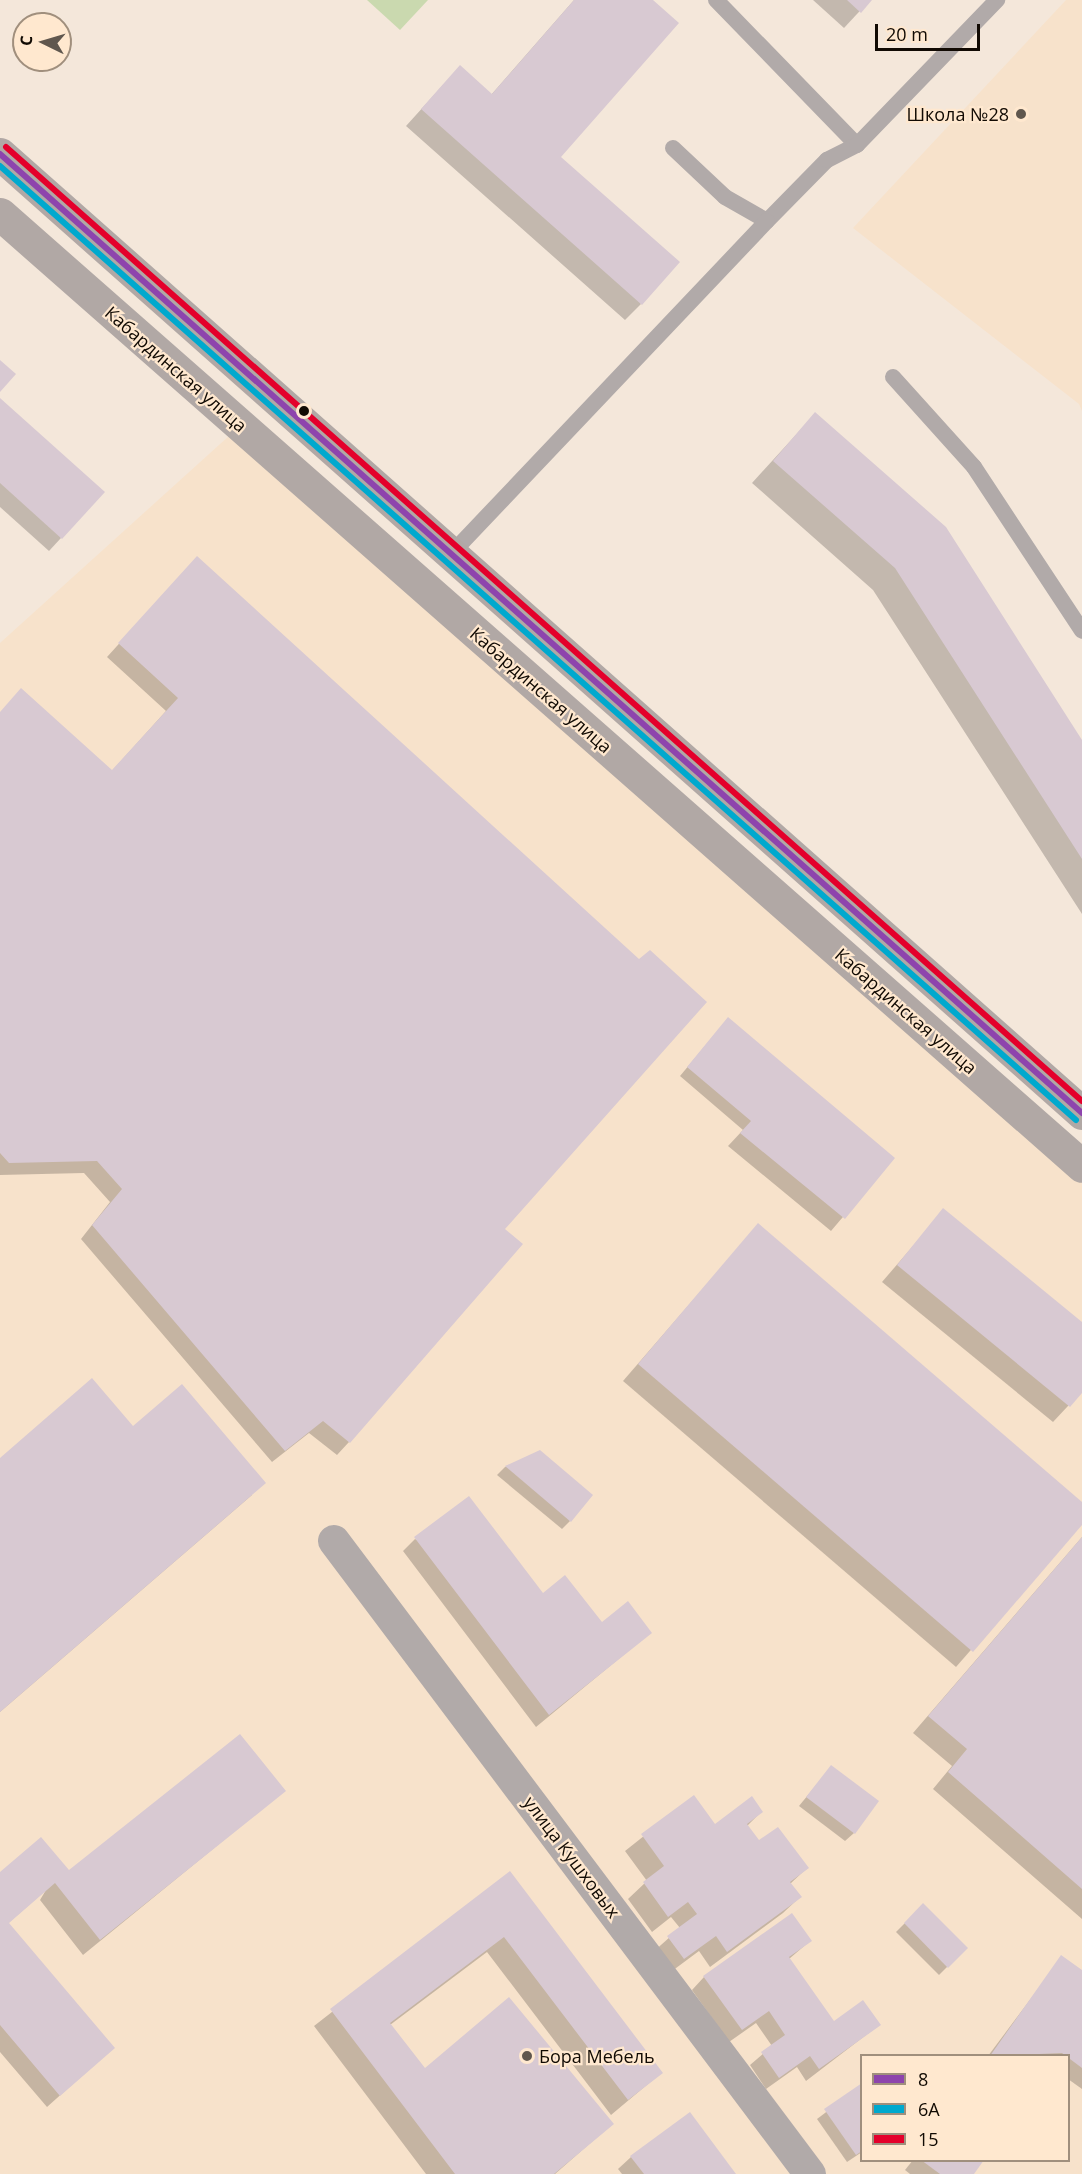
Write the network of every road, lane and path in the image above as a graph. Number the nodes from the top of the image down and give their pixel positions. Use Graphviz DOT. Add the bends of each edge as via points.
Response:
graph roads {
  1 [pos="716,0"];
  2 [pos="997,0"];
  3 [pos="857,146"];
  4 [pos="674,148"];
  5 [pos="0,154"];
  6 [pos="0,214"];
  7 [pos="767,221"];
  8 [pos="893,377"];
  9 [pos="450,555"];
  10 [pos="1082,630"];
  11 [pos="1082,1113"];
  12 [pos="1082,1166"];
  13 [pos="334,1541"];
  14 [pos="810,2174"];
  1 -- 3 [label="lane"];
  2 -- 3 [label="lane"];
  3 -- 7 [label="lane" via="827,160"];
  4 -- 7 [label="lane" via="725,197"];
  5 -- 9 [label="main road"];
  6 -- 12 [label="main road, Кабардинская улица"];
  7 -- 9 [label="lane"];
  8 -- 10 [label="lane" via="975,467"];
  9 -- 11 [label="main road"];
  13 -- 14 [label="street, улица Кушховых"];
}
